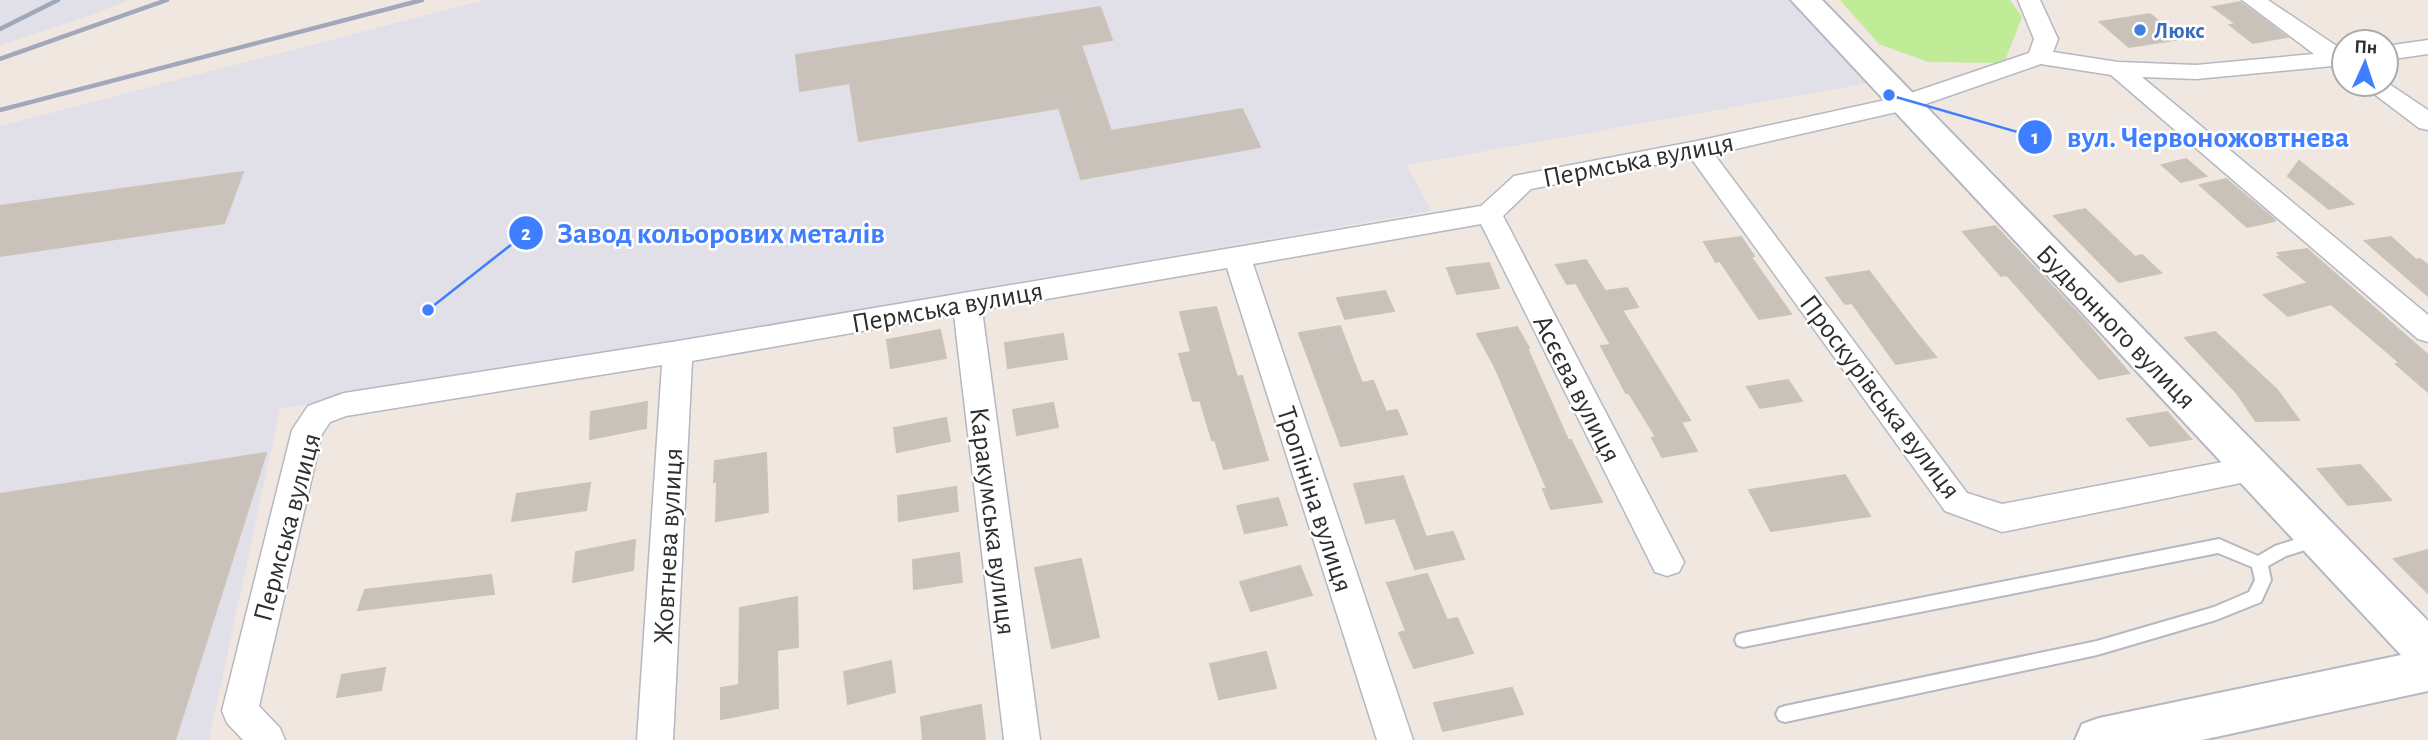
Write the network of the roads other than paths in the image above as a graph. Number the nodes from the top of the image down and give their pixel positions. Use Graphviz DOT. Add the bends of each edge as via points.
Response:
graph roads {
  1 [pos="1806,0"];
  2 [pos="2029,0"];
  3 [pos="2253,0"];
  4 [pos="2428,47"];
  5 [pos="2400,51"];
  6 [pos="2330,53"];
  7 [pos="2039,57"];
  8 [pos="2330,62"];
  9 [pos="2118,69"];
  10 [pos="2393,98"];
  11 [pos="1906,103"];
  12 [pos="2428,122"];
  13 [pos="1697,149"];
  14 [pos="1489,214"];
  15 [pos="1237,257"];
  16 [pos="967,303"];
  17 [pos="2428,331"];
  18 [pos="678,352"];
  19 [pos="2254,469"];
  20 [pos="2319,538"];
  21 [pos="1667,562"];
  22 [pos="2259,563"];
  23 [pos="1743,640"];
  24 [pos="2428,652"];
  25 [pos="2428,670"];
  26 [pos="1785,714"];
  27 [pos="267,740"];
  28 [pos="655,740"];
  29 [pos="1022,740"];
  30 [pos="1395,740"];
  31 [pos="2099,740"];
  1 -- 11 [label="main road, Будьонного вулиця"];
  2 -- 7 [label="street" via="2046,39"];
  3 -- 6 [label="street"];
  4 -- 5 [label="street"];
  7 -- 9 [label="street"];
  7 -- 11 [label="street, Пермська вулиця"];
  8 -- 9 [label="street" via="2196,72"];
  9 -- 17 [label="street"];
  10 -- 12 [label="street"];
  11 -- 13 [label="street, Пермська вулиця"];
  11 -- 19 [label="main road, Будьонного вулиця"];
  13 -- 14 [label="street, Пермська вулиця" via="1523,182"];
  13 -- 19 [label="street, Проскурівська вулиця" via="1956,502 2002,518"];
  14 -- 15 [label="street, Пермська вулиця"];
  14 -- 21 [label="street, Асєєва вулиця"];
  15 -- 16 [label="street, Пермська вулиця"];
  15 -- 30 [label="street, Тропініна вулиця"];
  16 -- 18 [label="street, Пермська вулиця"];
  16 -- 29 [label="street, Каракумська вулиця"];
  18 -- 27 [label="street, Пермська вулиця" via="344,405 319,414 307,430 240,711"];
  18 -- 28 [label="street, Жовтнева вулиця"];
  19 -- 20 [label="main road, Будьонного вулиця"];
  20 -- 22 [label="lane"];
  20 -- 24 [label="main road, Будьонного вулиця"];
  22 -- 23 [label="lane" via="2219,546"];
  22 -- 26 [label="lane" via="2263,580 2255,597 2216,613 2097,648"];
  25 -- 31 [label="main road"];
}
